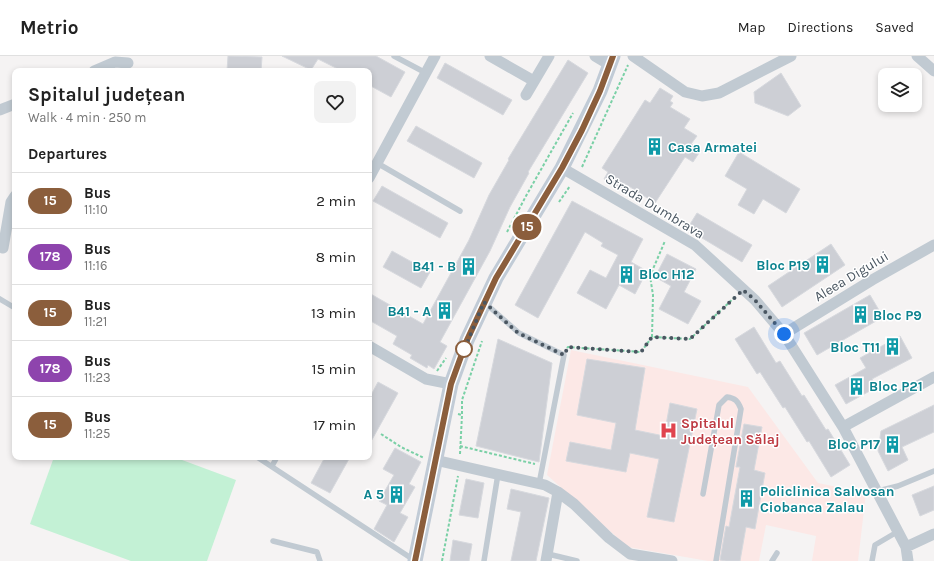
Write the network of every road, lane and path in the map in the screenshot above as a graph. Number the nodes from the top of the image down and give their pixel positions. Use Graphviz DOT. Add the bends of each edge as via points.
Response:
graph roads {
  1 [pos="394,56"];
  2 [pos="435,56"];
  3 [pos="490,56"];
  4 [pos="549,56"];
  5 [pos="595,56"];
  6 [pos="791,56"];
  7 [pos="917,56"];
  8 [pos="611,60"];
  9 [pos="631,60"];
  10 [pos="129,63"];
  11 [pos="101,68"];
  12 [pos="934,71"];
  13 [pos="426,73"];
  14 [pos="534,81"];
  15 [pos="526,95"];
  16 [pos="12,105"];
  17 [pos="0,110"];
  18 [pos="377,163"];
  19 [pos="562,168"];
  20 [pos="372,172"];
  21 [pos="577,177"];
  22 [pos="12,200"];
  23 [pos="460,211"];
  24 [pos="669,230"];
  25 [pos="934,245"];
  26 [pos="3,248"];
  27 [pos="743,290"];
  28 [pos="0,299"];
  29 [pos="484,302"];
  30 [pos="12,306"];
  31 [pos="784,334"];
  32 [pos="652,337"];
  33 [pos="372,351"];
  34 [pos="564,355"];
  35 [pos="934,377"];
  36 [pos="451,384"];
  37 [pos="462,415"];
  38 [pos="844,427"];
  39 [pos="381,434"];
  40 [pos="460,446"];
  41 [pos="430,459"];
  42 [pos="262,460"];
  43 [pos="275,460"];
  44 [pos="543,465"];
  45 [pos="272,466"];
  46 [pos="459,466"];
  47 [pos="934,471"];
  48 [pos="498,474"];
  49 [pos="539,484"];
  50 [pos="558,492"];
  51 [pos="878,492"];
  52 [pos="703,494"];
  53 [pos="897,532"];
  54 [pos="934,534"];
  55 [pos="273,541"];
  56 [pos="906,547"];
  57 [pos="778,553"];
  58 [pos="547,557"];
  59 [pos="320,561"];
  60 [pos="415,561"];
  61 [pos="442,561"];
  62 [pos="484,561"];
  63 [pos="577,561"];
  64 [pos="672,561"];
  65 [pos="716,561"];
  66 [pos="772,561"];
  67 [pos="872,561"];
  68 [pos="908,561"];
  1 -- 13 [label="lane"];
  2 -- 13 [label="street"];
  3 -- 14 [label="street"];
  4 -- 14 [label="street"];
  5 -- 8 [label="street"];
  6 -- 9 [label="street" via="719,93 702,96 685,92"];
  7 -- 12 [label="street"];
  8 -- 19 [label="street" via="600,91"];
  9 -- 21 [label="path"];
  10 -- 11 [label="street" via="115,62"];
  13 -- 18 [label="street"];
  14 -- 15 [label="street"];
  16 -- 17 [label="street"];
  18 -- 20 [label="street"];
  18 -- 23 [label="lane"];
  19 -- 21 [label="street, Strada Dumbrava"];
  19 -- 29 [label="street"];
  21 -- 24 [label="street, Strada Dumbrava"];
  22 -- 26 [label="street"];
  24 -- 27 [label="street, Strada Dumbrava" via="695,245"];
  24 -- 32 [label="path" via="650,276 653,295"];
  25 -- 31 [label="street, Aleea Digului"];
  27 -- 31 [label="street, Strada Dumbrava"];
  27 -- 32 [label="path" via="690,339"];
  28 -- 30 [label="lane"];
  29 -- 34 [label="lane" via="518,333"];
  29 -- 36 [label="street"];
  31 -- 38 [label="street, Strada Dumbrava"];
  32 -- 34 [label="path" via="641,352 568,347"];
  33 -- 36 [label="street" via="426,379"];
  34 -- 44 [label="lane"];
  35 -- 38 [label="street"];
  36 -- 41 [label="street"];
  37 -- 40 [label="path"];
  38 -- 51 [label="street, Strada Dumbrava"];
  39 -- 41 [label="path" via="400,447"];
  40 -- 44 [label="path"];
  40 -- 46 [label="path"];
  41 -- 46 [label="street"];
  41 -- 60 [label="street"];
  42 -- 45 [label="lane"];
  43 -- 45 [label="lane"];
  44 -- 49 [label="lane"];
  45 -- 60 [label="lane"];
  46 -- 48 [label="street"];
  46 -- 61 [label="path"];
  47 -- 51 [label="lane"];
  48 -- 49 [label="street"];
  48 -- 62 [label="lane"];
  49 -- 50 [label="street"];
  50 -- 58 [label="street"];
  50 -- 64 [label="street" via="630,554"];
  51 -- 53 [label="street, Strada Dumbrava"];
  52 -- 65 [label="lane" via="719,405 727,398 734,398 741,409"];
  53 -- 56 [label="street, Strada Dumbrava"];
  53 -- 67 [label="lane" via="875,545"];
  54 -- 56 [label="street"];
  55 -- 59 [label="lane" via="317,552"];
  56 -- 68 [label="street, Strada Dumbrava"];
  57 -- 66 [label="lane"];
  58 -- 63 [label="lane"];
}
